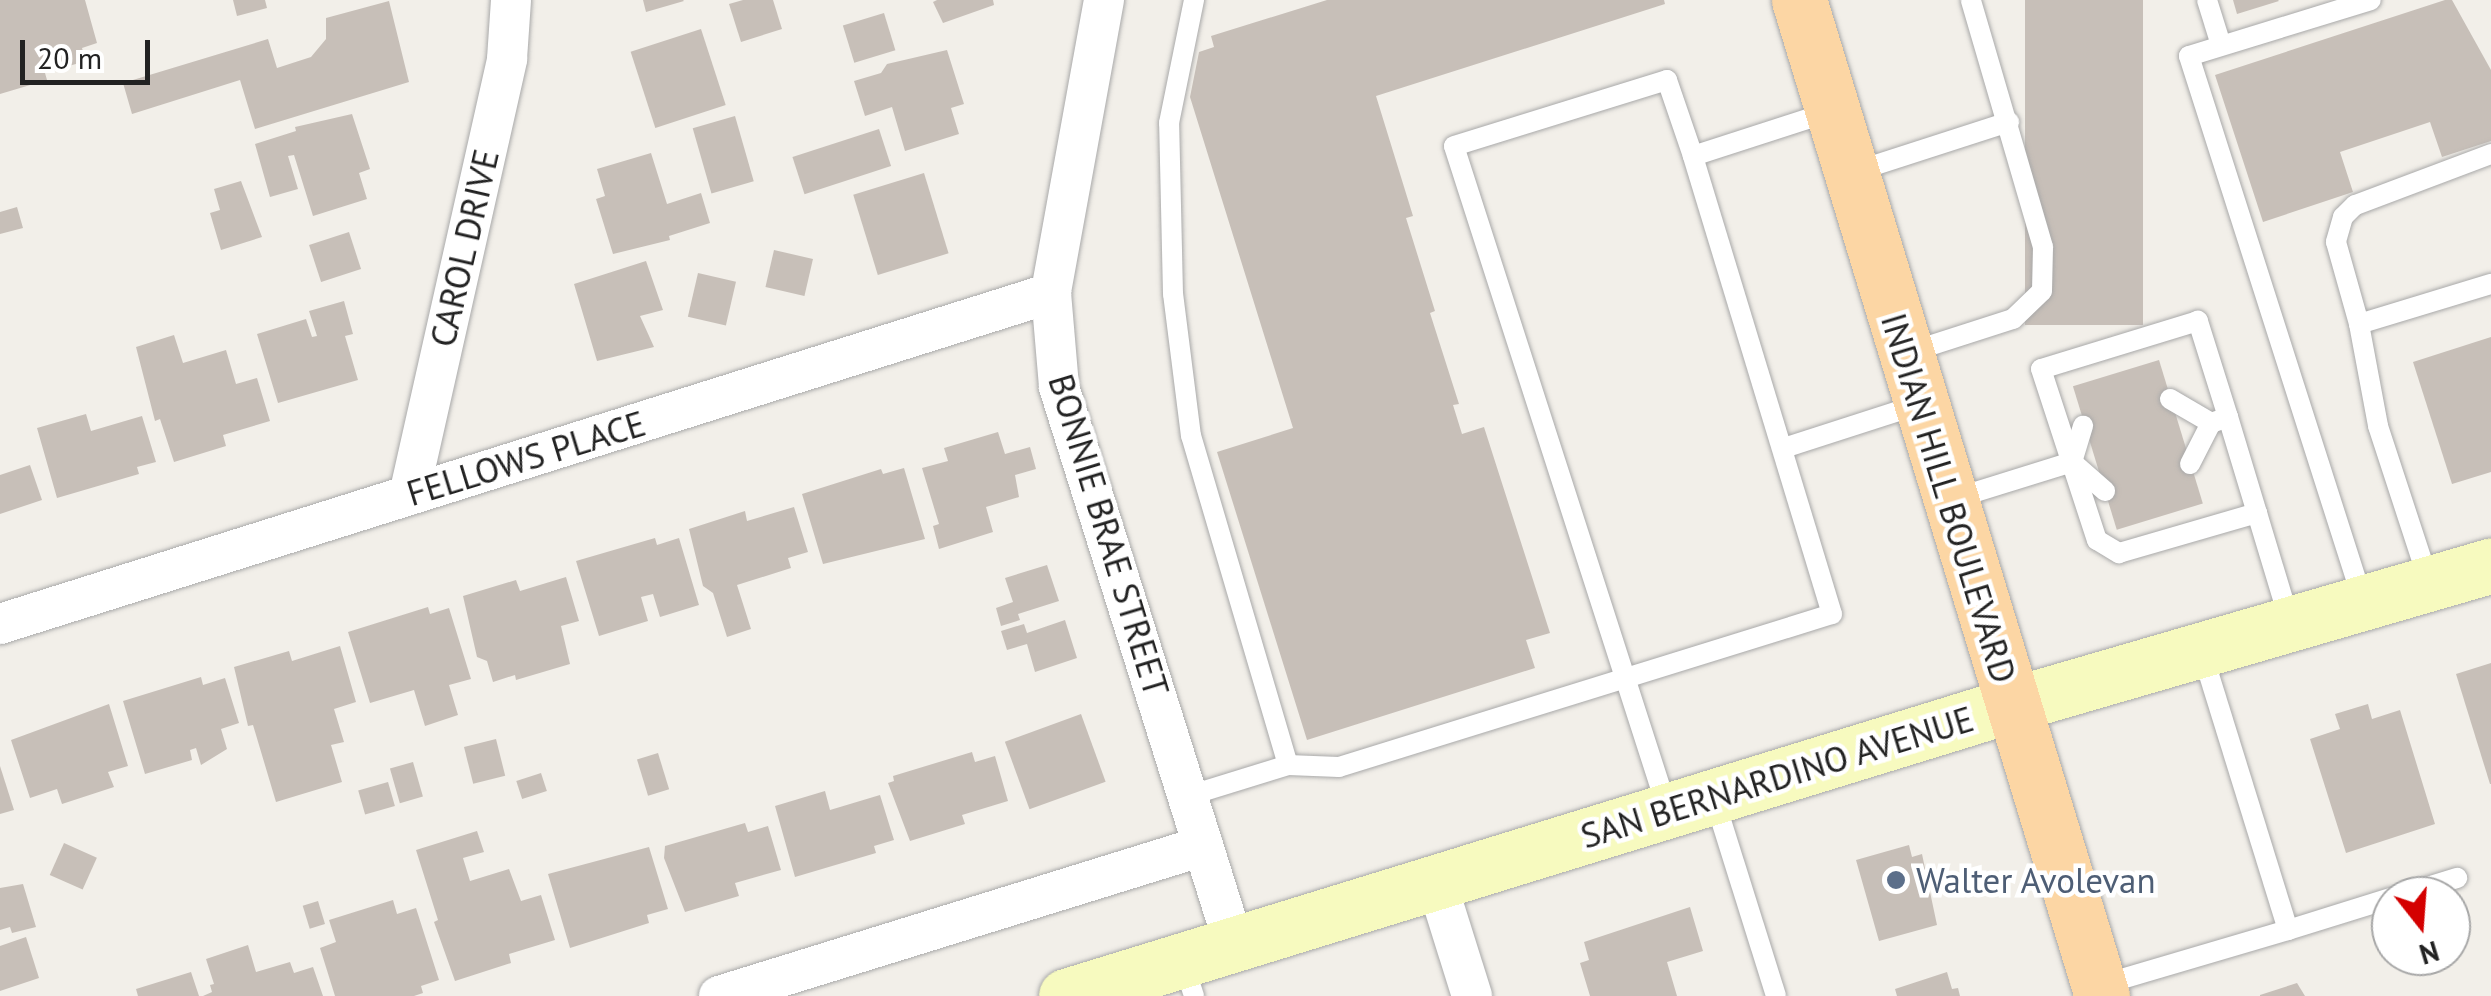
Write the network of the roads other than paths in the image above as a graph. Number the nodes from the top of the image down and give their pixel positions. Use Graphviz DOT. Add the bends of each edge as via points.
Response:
graph roads {
  1 [pos="510,0"];
  2 [pos="1104,0"];
  3 [pos="1194,0"];
  4 [pos="1799,0"];
  5 [pos="1971,0"];
  6 [pos="2207,0"];
  7 [pos="2372,0"];
  8 [pos="2222,46"];
  9 [pos="1832,111"];
  10 [pos="2009,122"];
  11 [pos="2491,154"];
  12 [pos="1694,156"];
  13 [pos="1851,173"];
  14 [pos="2491,284"];
  15 [pos="1051,294"];
  16 [pos="2359,324"];
  17 [pos="1913,379"];
  18 [pos="2170,399"];
  19 [pos="2220,420"];
  20 [pos="2084,426"];
  21 [pos="1784,448"];
  22 [pos="2072,462"];
  23 [pos="2190,464"];
  24 [pos="2105,491"];
  25 [pos="409,495"];
  26 [pos="1949,500"];
  27 [pos="2256,512"];
  28 [pos="2491,566"];
  29 [pos="2429,584"];
  30 [pos="2363,604"];
  31 [pos="0,624"];
  32 [pos="2291,624"];
  33 [pos="2202,650"];
  34 [pos="1624,677"];
  35 [pos="2011,705"];
  36 [pos="1288,765"];
  37 [pos="1188,796"];
  38 [pos="1691,803"];
  39 [pos="1203,846"];
  40 [pos="1436,881"];
  41 [pos="2371,904"];
  42 [pos="2288,930"];
  43 [pos="1234,944"];
  44 [pos="1188,978"];
  45 [pos="2100,991"];
  46 [pos="719,996"];
  47 [pos="1066,996"];
  48 [pos="1472,996"];
  49 [pos="1776,996"];
  1 -- 25 [label="street, CAROL DRIVE" via="507,59"];
  2 -- 15 [label="street, BONNIE BRAE STREET"];
  3 -- 36 [label="lane" via="1169,124 1173,294 1190,436"];
  4 -- 9 [label="main road, INDIAN HILL BOULEVARD"];
  5 -- 10 [label="lane"];
  6 -- 8 [label="lane"];
  7 -- 8 [label="lane"];
  8 -- 30 [label="lane" via="2189,56"];
  9 -- 12 [label="lane"];
  9 -- 13 [label="main road, INDIAN HILL BOULEVARD"];
  10 -- 13 [label="lane"];
  10 -- 17 [label="lane" via="2044,248 2042,291 2012,318"];
  11 -- 16 [label="lane" via="2355,205 2343,217 2336,242"];
  12 -- 21 [label="lane"];
  12 -- 34 [label="lane" via="1667,80 1454,146"];
  13 -- 17 [label="main road, INDIAN HILL BOULEVARD"];
  14 -- 16 [label="lane"];
  15 -- 25 [label="street, FELLOWS PLACE"];
  15 -- 37 [label="street, BONNIE BRAE STREET" via="1058,388"];
  16 -- 29 [label="lane" via="2378,426"];
  17 -- 21 [label="lane"];
  17 -- 26 [label="main road, INDIAN HILL BOULEVARD"];
  18 -- 19 [label="lane"];
  19 -- 22 [label="lane" via="2198,322 2041,368"];
  19 -- 23 [label="lane"];
  19 -- 27 [label="lane"];
  20 -- 22 [label="lane"];
  21 -- 34 [label="lane" via="1832,614"];
  22 -- 24 [label="lane"];
  22 -- 26 [label="lane"];
  22 -- 27 [label="lane" via="2097,540 2119,553"];
  25 -- 31 [label="street, FELLOWS PLACE"];
  26 -- 35 [label="main road, INDIAN HILL BOULEVARD"];
  27 -- 32 [label="lane"];
  28 -- 29 [label="main road, SAN BERNARDINO AVENUE"];
  29 -- 30 [label="main road, SAN BERNARDINO AVENUE"];
  30 -- 32 [label="main road, SAN BERNARDINO AVENUE"];
  32 -- 33 [label="main road, SAN BERNARDINO AVENUE"];
  33 -- 35 [label="main road, SAN BERNARDINO AVENUE"];
  33 -- 42 [label="lane"];
  34 -- 36 [label="lane" via="1339,767"];
  34 -- 38 [label="lane"];
  35 -- 38 [label="main road, SAN BERNARDINO AVENUE"];
  35 -- 45 [label="main road, INDIAN HILL BOULEVARD"];
  36 -- 37 [label="lane"];
  37 -- 39 [label="street, BONNIE BRAE STREET"];
  38 -- 40 [label="main road, SAN BERNARDINO AVENUE"];
  38 -- 49 [label="lane"];
  39 -- 43 [label="street, BONNIE BRAE STREET"];
  39 -- 46 [label="street"];
  40 -- 43 [label="main road, SAN BERNARDINO AVENUE"];
  40 -- 48 [label="street"];
  41 -- 42 [label="lane"];
  42 -- 45 [label="lane"];
  43 -- 44 [label="main road, SAN BERNARDINO AVENUE"];
  44 -- 47 [label="main road, SAN BERNARDINO AVENUE"];
}
